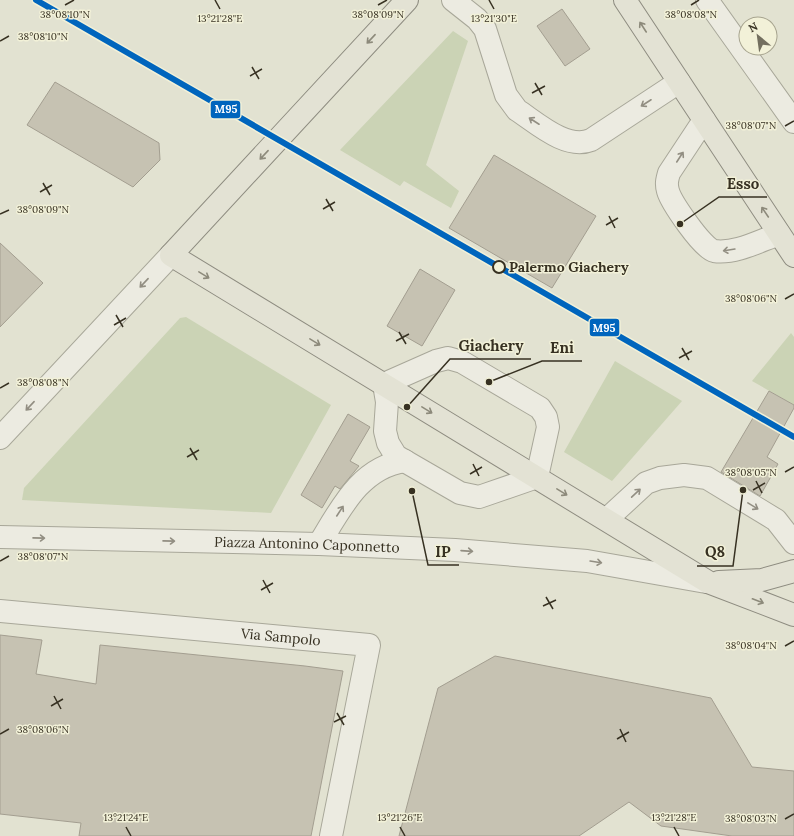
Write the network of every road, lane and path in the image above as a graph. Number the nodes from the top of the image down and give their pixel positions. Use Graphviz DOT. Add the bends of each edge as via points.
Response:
graph roads {
  1 [pos="407,0"];
  2 [pos="453,0"];
  3 [pos="625,0"];
  4 [pos="707,0"];
  5 [pos="679,82"];
  6 [pos="704,120"];
  7 [pos="794,122"];
  8 [pos="779,234"];
  9 [pos="171,255"];
  10 [pos="794,256"];
  11 [pos="384,384"];
  12 [pos="0,438"];
  13 [pos="405,461"];
  14 [pos="537,477"];
  15 [pos="607,519"];
  16 [pos="0,537"];
  17 [pos="319,544"];
  18 [pos="794,544"];
  19 [pos="794,571"];
  20 [pos="708,582"];
  21 [pos="0,612"];
  22 [pos="794,614"];
  23 [pos="331,836"];
  1 -- 9 [label="main road, one-way"];
  5 -- 2 [label="street, one-way" via="591,140 582,143 563,139 517,110 511,103 506,95 485,29 477,19"];
  5 -- 3 [label="main road, one-way"];
  4 -- 7 [label="street"];
  5 -- 6 [label="main road"];
  8 -- 6 [label="main road, one-way"];
  8 -- 6 [label="street, one-way" via="731,251 712,250 703,243 672,200 666,182 669,173"];
  8 -- 10 [label="main road"];
  9 -- 11 [label="main road, Piazza Antonino Caponnetto, one-way"];
  9 -- 12 [label="street, one-way"];
  11 -- 13 [label="street" via="387,402 385,431 388,444 396,456"];
  11 -- 14 [label="main road, Piazza Antonino Caponnetto, one-way"];
  11 -- 14 [label="street" via="448,358 462,362 531,401 546,417 548,427"];
  13 -- 14 [label="street" via="460,493 479,497"];
  17 -- 13 [label="street, one-way" via="353,491 366,478 389,464"];
  14 -- 15 [label="main road, Piazza Antonino Caponnetto, one-way"];
  15 -- 18 [label="street, one-way" via="646,483 660,478 684,475 707,478 776,520"];
  15 -- 20 [label="main road, Piazza Antonino Caponnetto"];
  16 -- 17 [label="street, Piazza Antonino Caponnetto, one-way"];
  17 -- 20 [label="street, Piazza Antonino Caponnetto, one-way" via="557,558 647,570"];
  19 -- 20 [label="main road, Piazza Antonino Caponnetto" via="762,580"];
  20 -- 22 [label="main road, Piazza Antonino Caponnetto, one-way"];
  21 -- 23 [label="street, Via Sampolo" via="369,645"];
}
